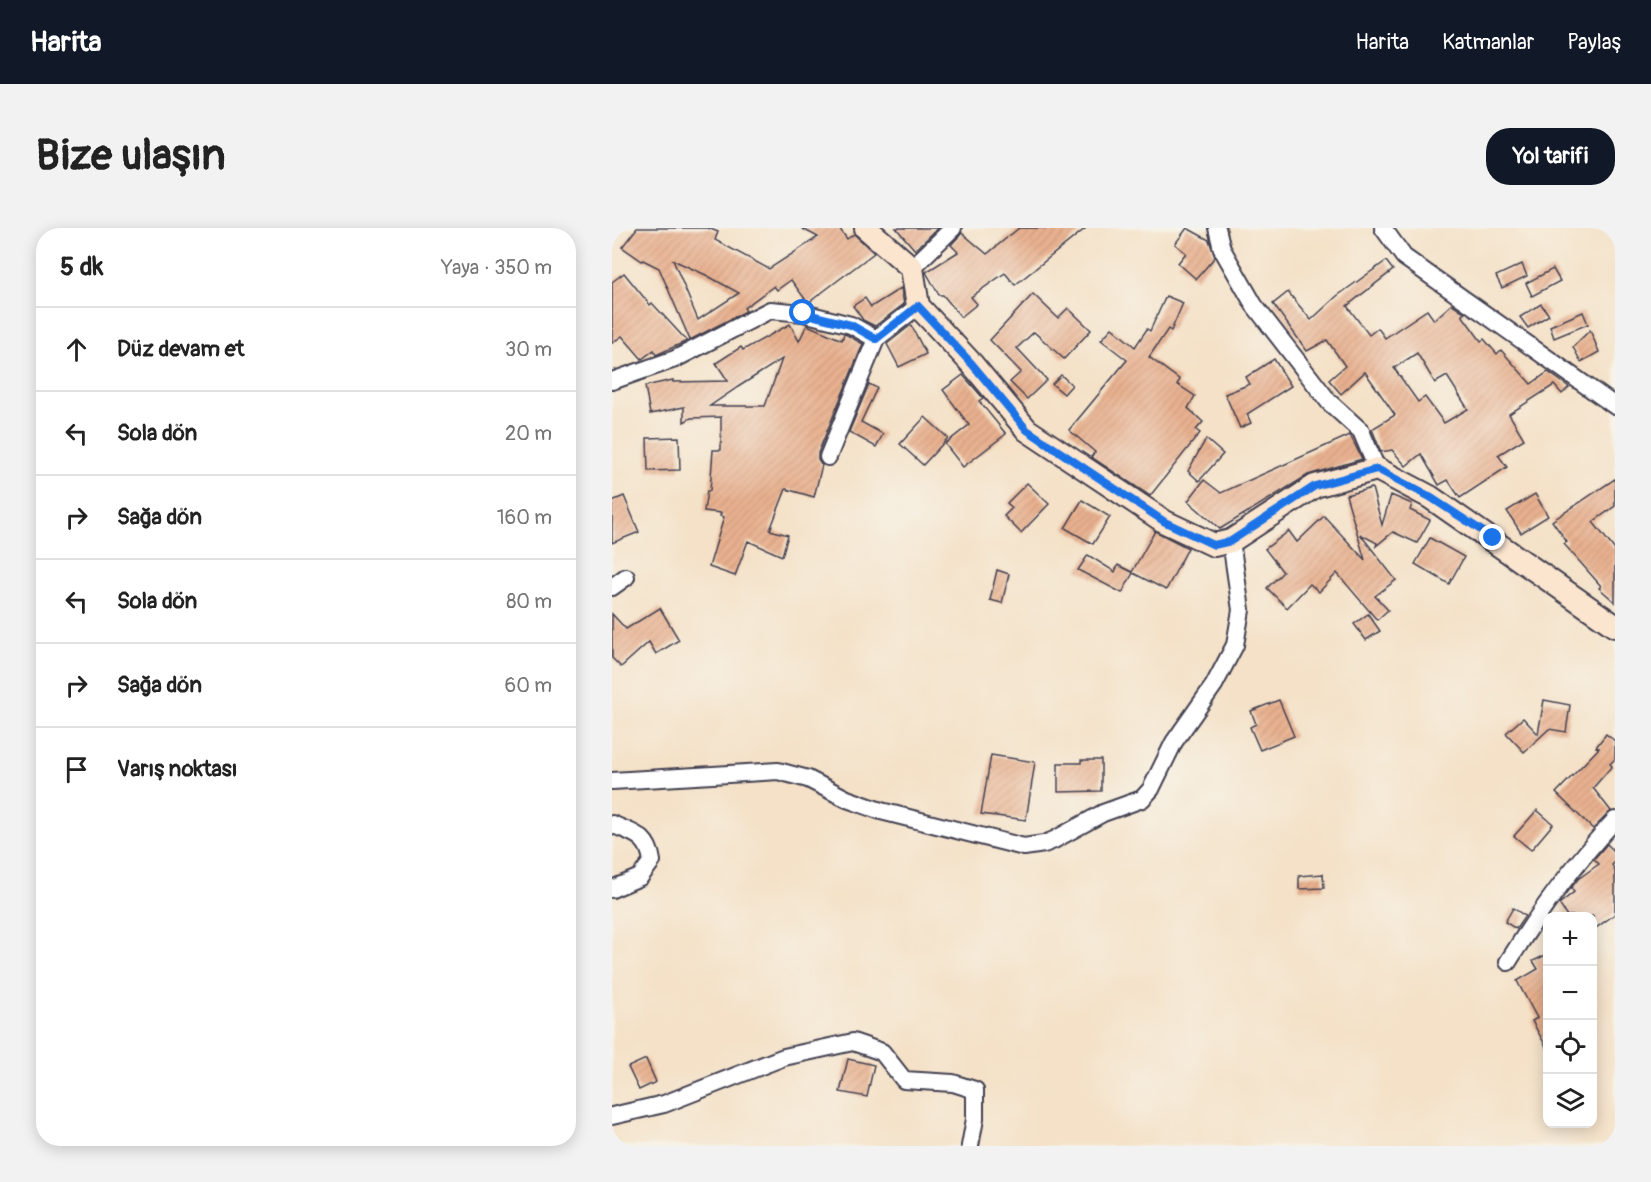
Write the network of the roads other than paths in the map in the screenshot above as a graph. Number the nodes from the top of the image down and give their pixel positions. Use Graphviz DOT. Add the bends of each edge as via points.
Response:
graph roads {
  1 [pos="866,228"];
  2 [pos="953,228"];
  3 [pos="1217,228"];
  4 [pos="1383,228"];
  5 [pos="912,268"];
  6 [pos="918,306"];
  7 [pos="876,339"];
  8 [pos="612,381"];
  9 [pos="1615,406"];
  10 [pos="828,457"];
  11 [pos="1377,469"];
  12 [pos="1231,541"];
  13 [pos="626,577"];
  14 [pos="612,587"];
  15 [pos="1615,626"];
  16 [pos="612,781"];
  17 [pos="1615,820"];
  18 [pos="612,824"];
  19 [pos="612,889"];
  20 [pos="1508,962"];
  21 [pos="612,1116"];
  22 [pos="970,1146"];
  1 -- 5 [label="street"];
  2 -- 5 [label="street"];
  3 -- 11 [label="street" via="1222,249 1254,305 1329,402 1361,431"];
  4 -- 9 [label="street" via="1404,257"];
  5 -- 6 [label="street"];
  6 -- 7 [label="street"];
  6 -- 12 [label="street" via="1027,430 1165,522 1214,545"];
  7 -- 8 [label="street" via="851,325 803,313 770,310 675,359"];
  7 -- 10 [label="street"];
  11 -- 12 [label="street" via="1315,486"];
  11 -- 15 [label="street" via="1439,503"];
  12 -- 16 [label="street" via="1241,610 1235,645 1214,685 1174,742 1151,789 1142,799 1103,813 1044,844 1024,847 881,811 847,799 808,778 778,771"];
  13 -- 14 [label="street"];
  17 -- 20 [label="street" via="1547,900"];
  18 -- 19 [label="street" via="642,839 650,848 651,861 640,877"];
  21 -- 22 [label="street" via="664,1104 784,1057 853,1042 882,1052 904,1080 953,1083 975,1090"];
}
